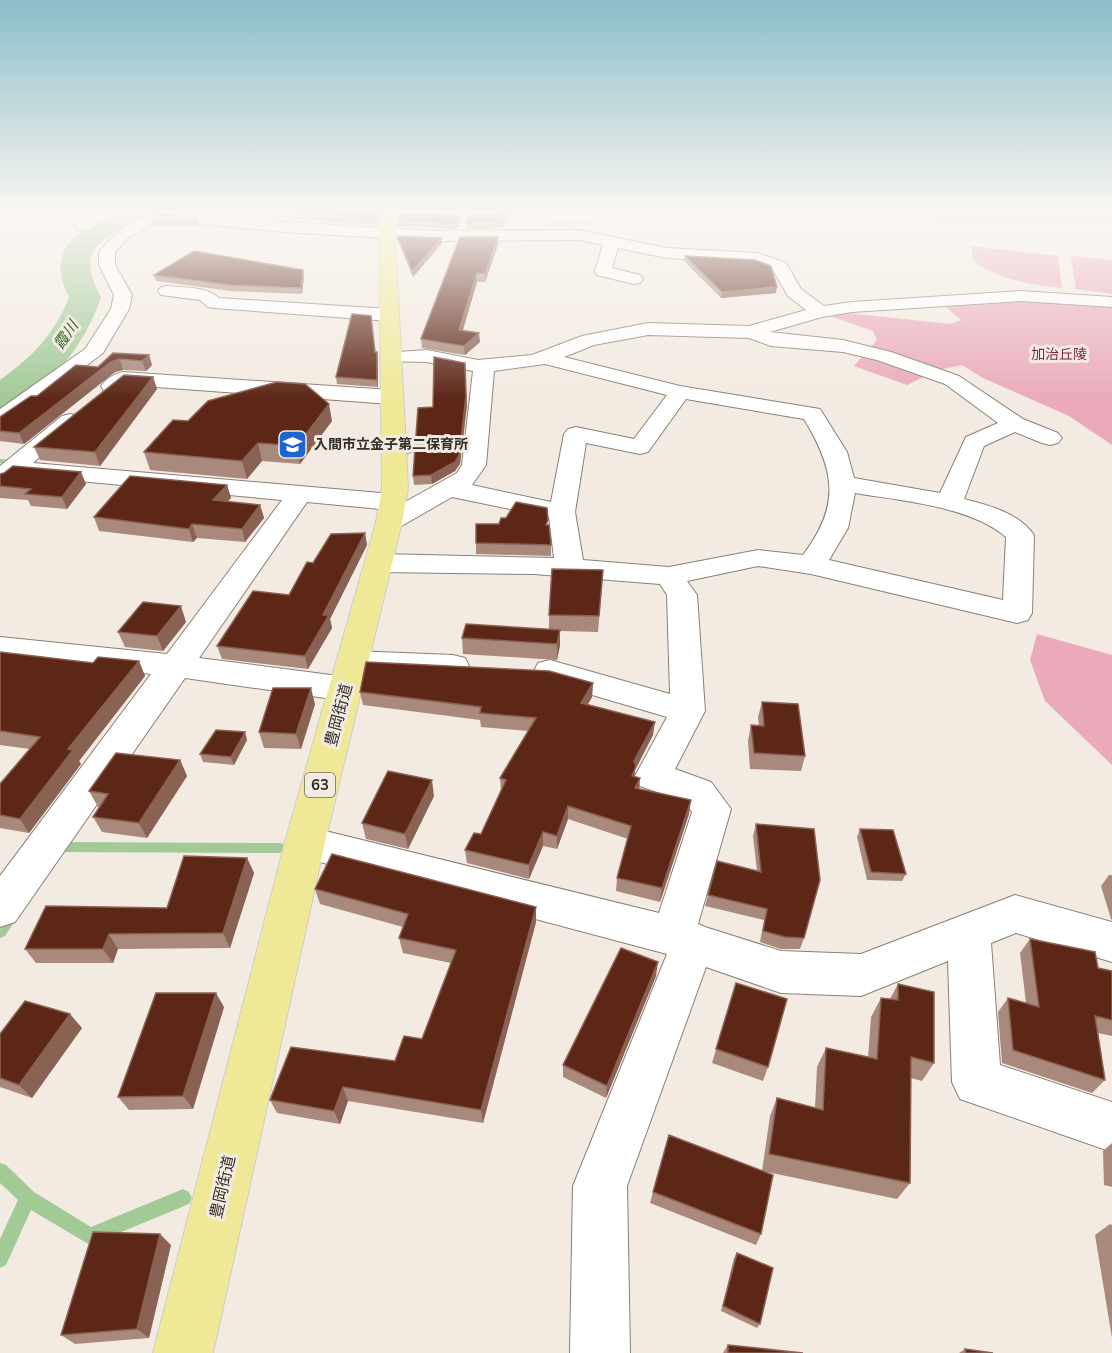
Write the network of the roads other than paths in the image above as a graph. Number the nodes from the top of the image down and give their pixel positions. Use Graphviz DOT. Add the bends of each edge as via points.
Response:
graph roads {
  1 [pos="111,273"];
  2 [pos="389,273"];
  3 [pos="611,273"];
  4 [pos="783,273"];
  5 [pos="634,279"];
  6 [pos="167,291"];
  7 [pos="1112,302"];
  8 [pos="820,312"];
  9 [pos="389,315"];
  10 [pos="750,332"];
  11 [pos="390,357"];
  12 [pos="544,358"];
  13 [pos="484,365"];
  14 [pos="680,392"];
  15 [pos="392,397"];
  16 [pos="0,419"];
  17 [pos="1015,424"];
  18 [pos="1050,438"];
  19 [pos="6,473"];
  20 [pos="842,483"];
  21 [pos="448,488"];
  22 [pos="300,494"];
  23 [pos="949,503"];
  24 [pos="391,512"];
  25 [pos="562,512"];
  26 [pos="379,563"];
  27 [pos="811,565"];
  28 [pos="570,568"];
  29 [pos="669,576"];
  30 [pos="0,647"];
  31 [pos="174,666"];
  32 [pos="481,668"];
  33 [pos="515,669"];
  34 [pos="350,676"];
  35 [pos="688,711"];
  36 [pos="305,842"];
  37 [pos="0,909"];
  38 [pos="969,933"];
  39 [pos="683,939"];
  40 [pos="1112,942"];
  41 [pos="1112,1127"];
  42 [pos="183,1353"];
  43 [pos="600,1353"];
  1 -- 16 [label="street" via="123,295 120,309 93,353"];
  2 -- 9 [label="main road, 豊岡街道 / 63"];
  3 -- 5 [label="street"];
  4 -- 8 [label="street" via="794,292"];
  6 -- 9 [label="street" via="205,295 214,303"];
  7 -- 8 [label="street" via="1021,296"];
  8 -- 10 [label="street"];
  9 -- 11 [label="main road, 豊岡街道 / 63"];
  10 -- 12 [label="street" via="648,329 589,340"];
  10 -- 17 [label="street" via="771,340 843,346 884,356 952,380"];
  11 -- 13 [label="street" via="427,356"];
  11 -- 15 [label="main road, 豊岡街道 / 63"];
  12 -- 13 [label="street"];
  12 -- 14 [label="street"];
  13 -- 21 [label="street" via="474,465 466,478"];
  14 -- 20 [label="street" via="812,414 837,458"];
  14 -- 25 [label="street" via="640,447 576,434"];
  15 -- 19 [label="street" via="123,378"];
  15 -- 24 [label="main road, 豊岡街道 / 63" via="395,488"];
  17 -- 18 [label="street"];
  17 -- 23 [label="street" via="974,442"];
  19 -- 22 [label="street"];
  20 -- 23 [label="street"];
  20 -- 27 [label="street" via="841,511 830,539"];
  21 -- 24 [label="street"];
  21 -- 25 [label="street"];
  22 -- 24 [label="street"];
  22 -- 31 [label="street"];
  23 -- 27 [label="street" via="1002,520 1020,535 1017,614"];
  24 -- 26 [label="main road, 豊岡街道 / 63"];
  25 -- 28 [label="street"];
  26 -- 28 [label="street"];
  26 -- 34 [label="main road, 豊岡街道 / 63"];
  27 -- 29 [label="street" via="758,558"];
  28 -- 29 [label="street"];
  29 -- 35 [label="street" via="682,594"];
  30 -- 31 [label="street"];
  31 -- 34 [label="street"];
  31 -- 37 [label="street"];
  32 -- 34 [label="street"];
  33 -- 35 [label="street" via="550,671"];
  34 -- 36 [label="main road, 豊岡街道 / 63"];
  35 -- 39 [label="street" via="653,776 698,792 712,809"];
  36 -- 39 [label="street"];
  36 -- 42 [label="main road, 豊岡街道 / 63"];
  38 -- 39 [label="street" via="861,975 781,972"];
  38 -- 40 [label="street" via="1016,914"];
  38 -- 41 [label="street" via="977,1082"];
  39 -- 43 [label="street" via="600,1186"];
}
